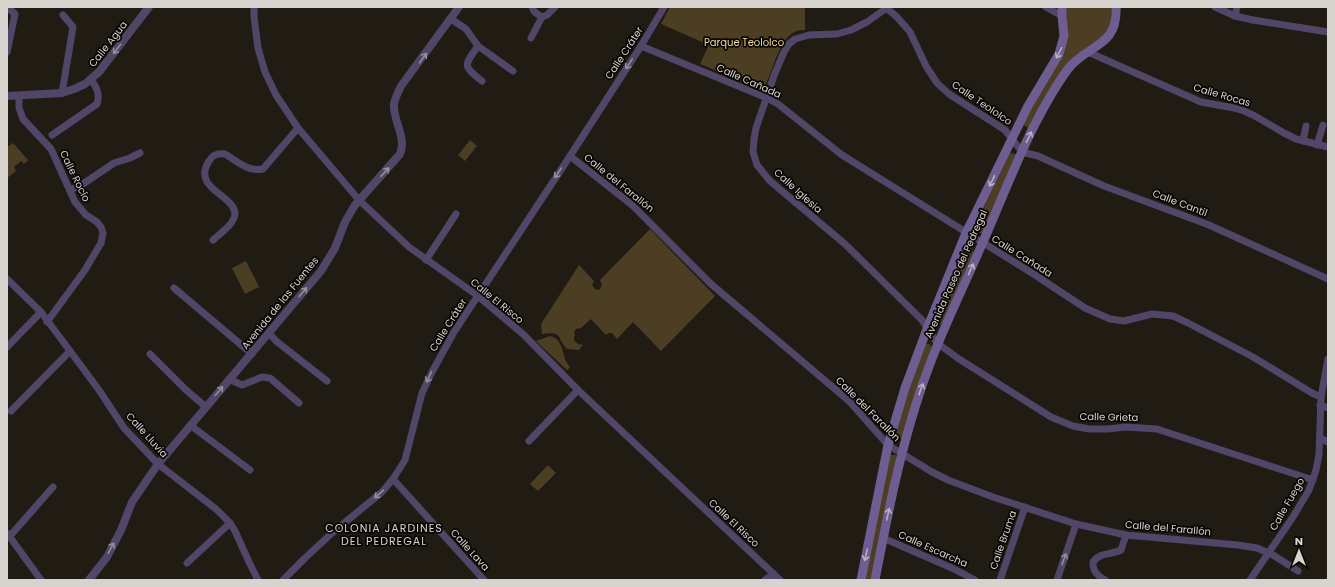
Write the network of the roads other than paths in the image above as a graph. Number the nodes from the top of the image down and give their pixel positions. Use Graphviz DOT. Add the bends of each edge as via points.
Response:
graph roads {
  1 [pos="7,7"];
  2 [pos="149,7"];
  3 [pos="254,7"];
  4 [pos="459,7"];
  5 [pos="532,7"];
  6 [pos="558,7"];
  7 [pos="664,7"];
  8 [pos="886,7"];
  9 [pos="1046,7"];
  10 [pos="1116,7"];
  11 [pos="1215,7"];
  12 [pos="1236,7"];
  13 [pos="1062,11"];
  14 [pos="63,15"];
  15 [pos="1234,16"];
  16 [pos="542,17"];
  17 [pos="451,19"];
  18 [pos="1328,32"];
  19 [pos="531,38"];
  20 [pos="478,46"];
  21 [pos="641,46"];
  22 [pos="7,52"];
  23 [pos="1088,52"];
  24 [pos="514,71"];
  25 [pos="91,80"];
  26 [pos="482,81"];
  27 [pos="62,93"];
  28 [pos="7,96"];
  29 [pos="19,96"];
  30 [pos="767,98"];
  31 [pos="1323,125"];
  32 [pos="1306,126"];
  33 [pos="298,128"];
  34 [pos="52,135"];
  35 [pos="1012,139"];
  36 [pos="1303,141"];
  37 [pos="1317,145"];
  38 [pos="1328,147"];
  39 [pos="1022,152"];
  40 [pos="140,153"];
  41 [pos="570,156"];
  42 [pos="70,190"];
  43 [pos="359,200"];
  44 [pos="456,214"];
  45 [pos="966,233"];
  46 [pos="213,240"];
  47 [pos="983,243"];
  48 [pos="426,260"];
  49 [pos="7,279"];
  50 [pos="1328,279"];
  51 [pos="174,288"];
  52 [pos="478,296"];
  53 [pos="41,312"];
  54 [pos="47,322"];
  55 [pos="927,329"];
  56 [pos="269,333"];
  57 [pos="938,343"];
  58 [pos="7,347"];
  59 [pos="70,351"];
  60 [pos="150,354"];
  61 [pos="252,354"];
  62 [pos="1328,359"];
  63 [pos="229,379"];
  64 [pos="327,381"];
  65 [pos="578,390"];
  66 [pos="1321,401"];
  67 [pos="299,403"];
  68 [pos="206,407"];
  69 [pos="1328,408"];
  70 [pos="12,411"];
  71 [pos="190,425"];
  72 [pos="1320,438"];
  73 [pos="529,441"];
  74 [pos="1328,442"];
  75 [pos="888,445"];
  76 [pos="901,454"];
  77 [pos="158,464"];
  78 [pos="250,470"];
  79 [pos="393,479"];
  80 [pos="1313,480"];
  81 [pos="53,487"];
  82 [pos="1025,507"];
  83 [pos="230,524"];
  84 [pos="1076,524"];
  85 [pos="8,535"];
  86 [pos="1126,535"];
  87 [pos="883,538"];
  88 [pos="1268,553"];
  89 [pos="187,564"];
  90 [pos="1298,571"];
  91 [pos="774,574"];
  92 [pos="41,580"];
  93 [pos="88,580"];
  94 [pos="258,580"];
  95 [pos="283,580"];
  96 [pos="484,580"];
  97 [pos="765,580"];
  98 [pos="780,580"];
  99 [pos="861,580"];
  100 [pos="875,580"];
  101 [pos="975,580"];
  102 [pos="1000,580"];
  103 [pos="1057,580"];
  104 [pos="1105,580"];
  105 [pos="1250,580"];
  1 -- 22 [label="street" via="15,14"];
  2 -- 25 [label="street, Calle Agua, one-way"];
  3 -- 33 [label="street, Calle El Risco" via="258,48 265,72 276,95"];
  4 -- 17 [label="street, Avenida de las Fuentes"];
  5 -- 16 [label="street" via="536,14"];
  6 -- 16 [label="street"];
  7 -- 21 [label="street, Calle Cráter"];
  8 -- 30 [label="street, Calle Iglesia" via="867,22 851,30 795,39 784,52"];
  8 -- 35 [label="street, Calle Teololco" via="910,32 937,83 948,94 1005,130"];
  9 -- 13 [label="street"];
  10 -- 23 [label="main road, Avenida Paseo del Pedregal" via="1115,22 1111,31 1103,42"];
  11 -- 15 [label="street"];
  12 -- 15 [label="street"];
  13 -- 35 [label="main road, Avenida Paseo del Pedregal, one-way" via="1064,36 1059,54"];
  14 -- 27 [label="street" via="73,27"];
  15 -- 18 [label="street"];
  16 -- 19 [label="street"];
  17 -- 20 [label="street" via="466,29"];
  43 -- 17 [label="street, Avenida de las Fuentes, one-way" via="400,154 402,140 394,104 397,95"];
  20 -- 24 [label="street"];
  20 -- 26 [label="street" via="467,66 468,70"];
  21 -- 30 [label="street, Calle Cañada"];
  21 -- 41 [label="street, Calle Cráter, one-way"];
  23 -- 36 [label="street, Calle Rocas" via="1200,102 1250,113"];
  39 -- 23 [label="main road, Avenida Paseo del Pedregal, one-way" via="1068,69"];
  25 -- 27 [label="street, Calle Agua" via="74,90"];
  25 -- 34 [label="street" via="98,92 97,104"];
  27 -- 29 [label="street, Calle Agua"];
  28 -- 29 [label="street, Calle Agua"];
  29 -- 42 [label="street, Calle Rocío" via="19,108 23,119 51,149"];
  30 -- 45 [label="street, Calle Cañada" via="842,155"];
  30 -- 55 [label="street, Calle Iglesia" via="754,139 753,152 758,165 770,181 844,244 922,320"];
  31 -- 37 [label="street"];
  32 -- 36 [label="street"];
  33 -- 43 [label="street, Calle El Risco"];
  33 -- 46 [label="street" via="263,169 250,169 225,154 219,153 210,159 205,173 207,181 211,188 231,204 235,214 234,220"];
  35 -- 39 [label="street, Calle Teololco"];
  35 -- 45 [label="main road, Avenida Paseo del Pedregal, one-way"];
  36 -- 37 [label="street, Calle Rocas"];
  37 -- 38 [label="street, Calle Rocas"];
  39 -- 47 [label="main road, Avenida Paseo del Pedregal"];
  39 -- 50 [label="street, Calle Cantil" via="1038,156 1104,186 1209,225"];
  40 -- 42 [label="street" via="114,163 84,184"];
  41 -- 52 [label="street, Calle Cráter, one-way"];
  41 -- 75 [label="street, Calle del Farallón" via="632,205 711,284 849,401"];
  42 -- 54 [label="street, Calle Rocío" via="78,207 101,227 102,240 77,282"];
  43 -- 48 [label="street, Calle El Risco" via="396,236"];
  56 -- 43 [label="street, Avenida de las Fuentes, one-way" via="326,264"];
  44 -- 48 [label="street"];
  45 -- 47 [label="street, Calle Cañada"];
  45 -- 55 [label="main road, Avenida Paseo del Pedregal"];
  57 -- 47 [label="main road, Avenida Paseo del Pedregal, one-way"];
  47 -- 66 [label="street, Calle Cañada" via="1085,308 1110,319 1124,321 1152,314 1173,316 1253,357"];
  48 -- 52 [label="street, Calle El Risco"];
  49 -- 53 [label="street, Calle Lluvia"];
  51 -- 61 [label="street"];
  52 -- 65 [label="street, Calle El Risco" via="524,335"];
  52 -- 79 [label="street, Calle Cráter, one-way" via="454,332 422,393 405,460"];
  53 -- 54 [label="street, Calle Lluvia"];
  53 -- 58 [label="street"];
  54 -- 59 [label="street, Calle Lluvia"];
  55 -- 57 [label="street, Calle Grieta"];
  55 -- 75 [label="main road, Avenida Paseo del Pedregal" via="905,388"];
  56 -- 61 [label="street, Avenida de las Fuentes"];
  56 -- 64 [label="street"];
  76 -- 57 [label="main road, Avenida Paseo del Pedregal, one-way"];
  57 -- 80 [label="street, Calle Grieta" via="1051,417 1073,426 1089,429 1125,427 1157,430"];
  59 -- 70 [label="street"];
  59 -- 77 [label="street, Calle Lluvia" via="124,428"];
  60 -- 68 [label="street"];
  61 -- 63 [label="street, Avenida de las Fuentes"];
  62 -- 66 [label="street, Calle Fuego"];
  63 -- 67 [label="street" via="242,385 262,377 270,378"];
  68 -- 63 [label="street, Avenida de las Fuentes, one-way"];
  65 -- 73 [label="street"];
  65 -- 91 [label="street, Calle El Risco"];
  66 -- 69 [label="street, Calle Cañada"];
  66 -- 72 [label="street, Calle Fuego"];
  68 -- 71 [label="street, Avenida de las Fuentes"];
  71 -- 77 [label="street, Avenida de las Fuentes"];
  71 -- 78 [label="street"];
  72 -- 74 [label="street"];
  72 -- 80 [label="street, Calle Fuego"];
  75 -- 76 [label="street, Calle del Farallón"];
  75 -- 99 [label="main road, Avenida Paseo del Pedregal, one-way"];
  76 -- 82 [label="street, Calle del Farallón" via="948,480"];
  87 -- 76 [label="main road, Avenida Paseo del Pedregal, one-way"];
  77 -- 83 [label="street, Calle Lluvia" via="216,509"];
  93 -- 77 [label="street, Avenida de las Fuentes, one-way" via="107,557 132,502"];
  79 -- 95 [label="street, Calle Cráter, one-way" via="382,492 321,543"];
  79 -- 96 [label="street, Calle Lava"];
  80 -- 88 [label="street, Calle Fuego" via="1293,517"];
  81 -- 85 [label="street"];
  82 -- 84 [label="street, Calle del Farallón"];
  82 -- 102 [label="street, Calle Bruma"];
  83 -- 89 [label="street"];
  83 -- 94 [label="street, Calle Lluvia"];
  84 -- 86 [label="street, Calle del Farallón"];
  103 -- 84 [label="street, one-way"];
  85 -- 92 [label="street"];
  86 -- 88 [label="street, Calle del Farallón" via="1238,545"];
  86 -- 104 [label="street" via="1121,550 1097,557 1093,562 1094,572"];
  87 -- 100 [label="main road, Avenida Paseo del Pedregal"];
  87 -- 101 [label="street, Calle Escarcha" via="954,568"];
  88 -- 90 [label="street, Calle del Farallón"];
  88 -- 105 [label="street, Calle Fuego"];
  91 -- 97 [label="street"];
  91 -- 98 [label="street, Calle El Risco"];
}
